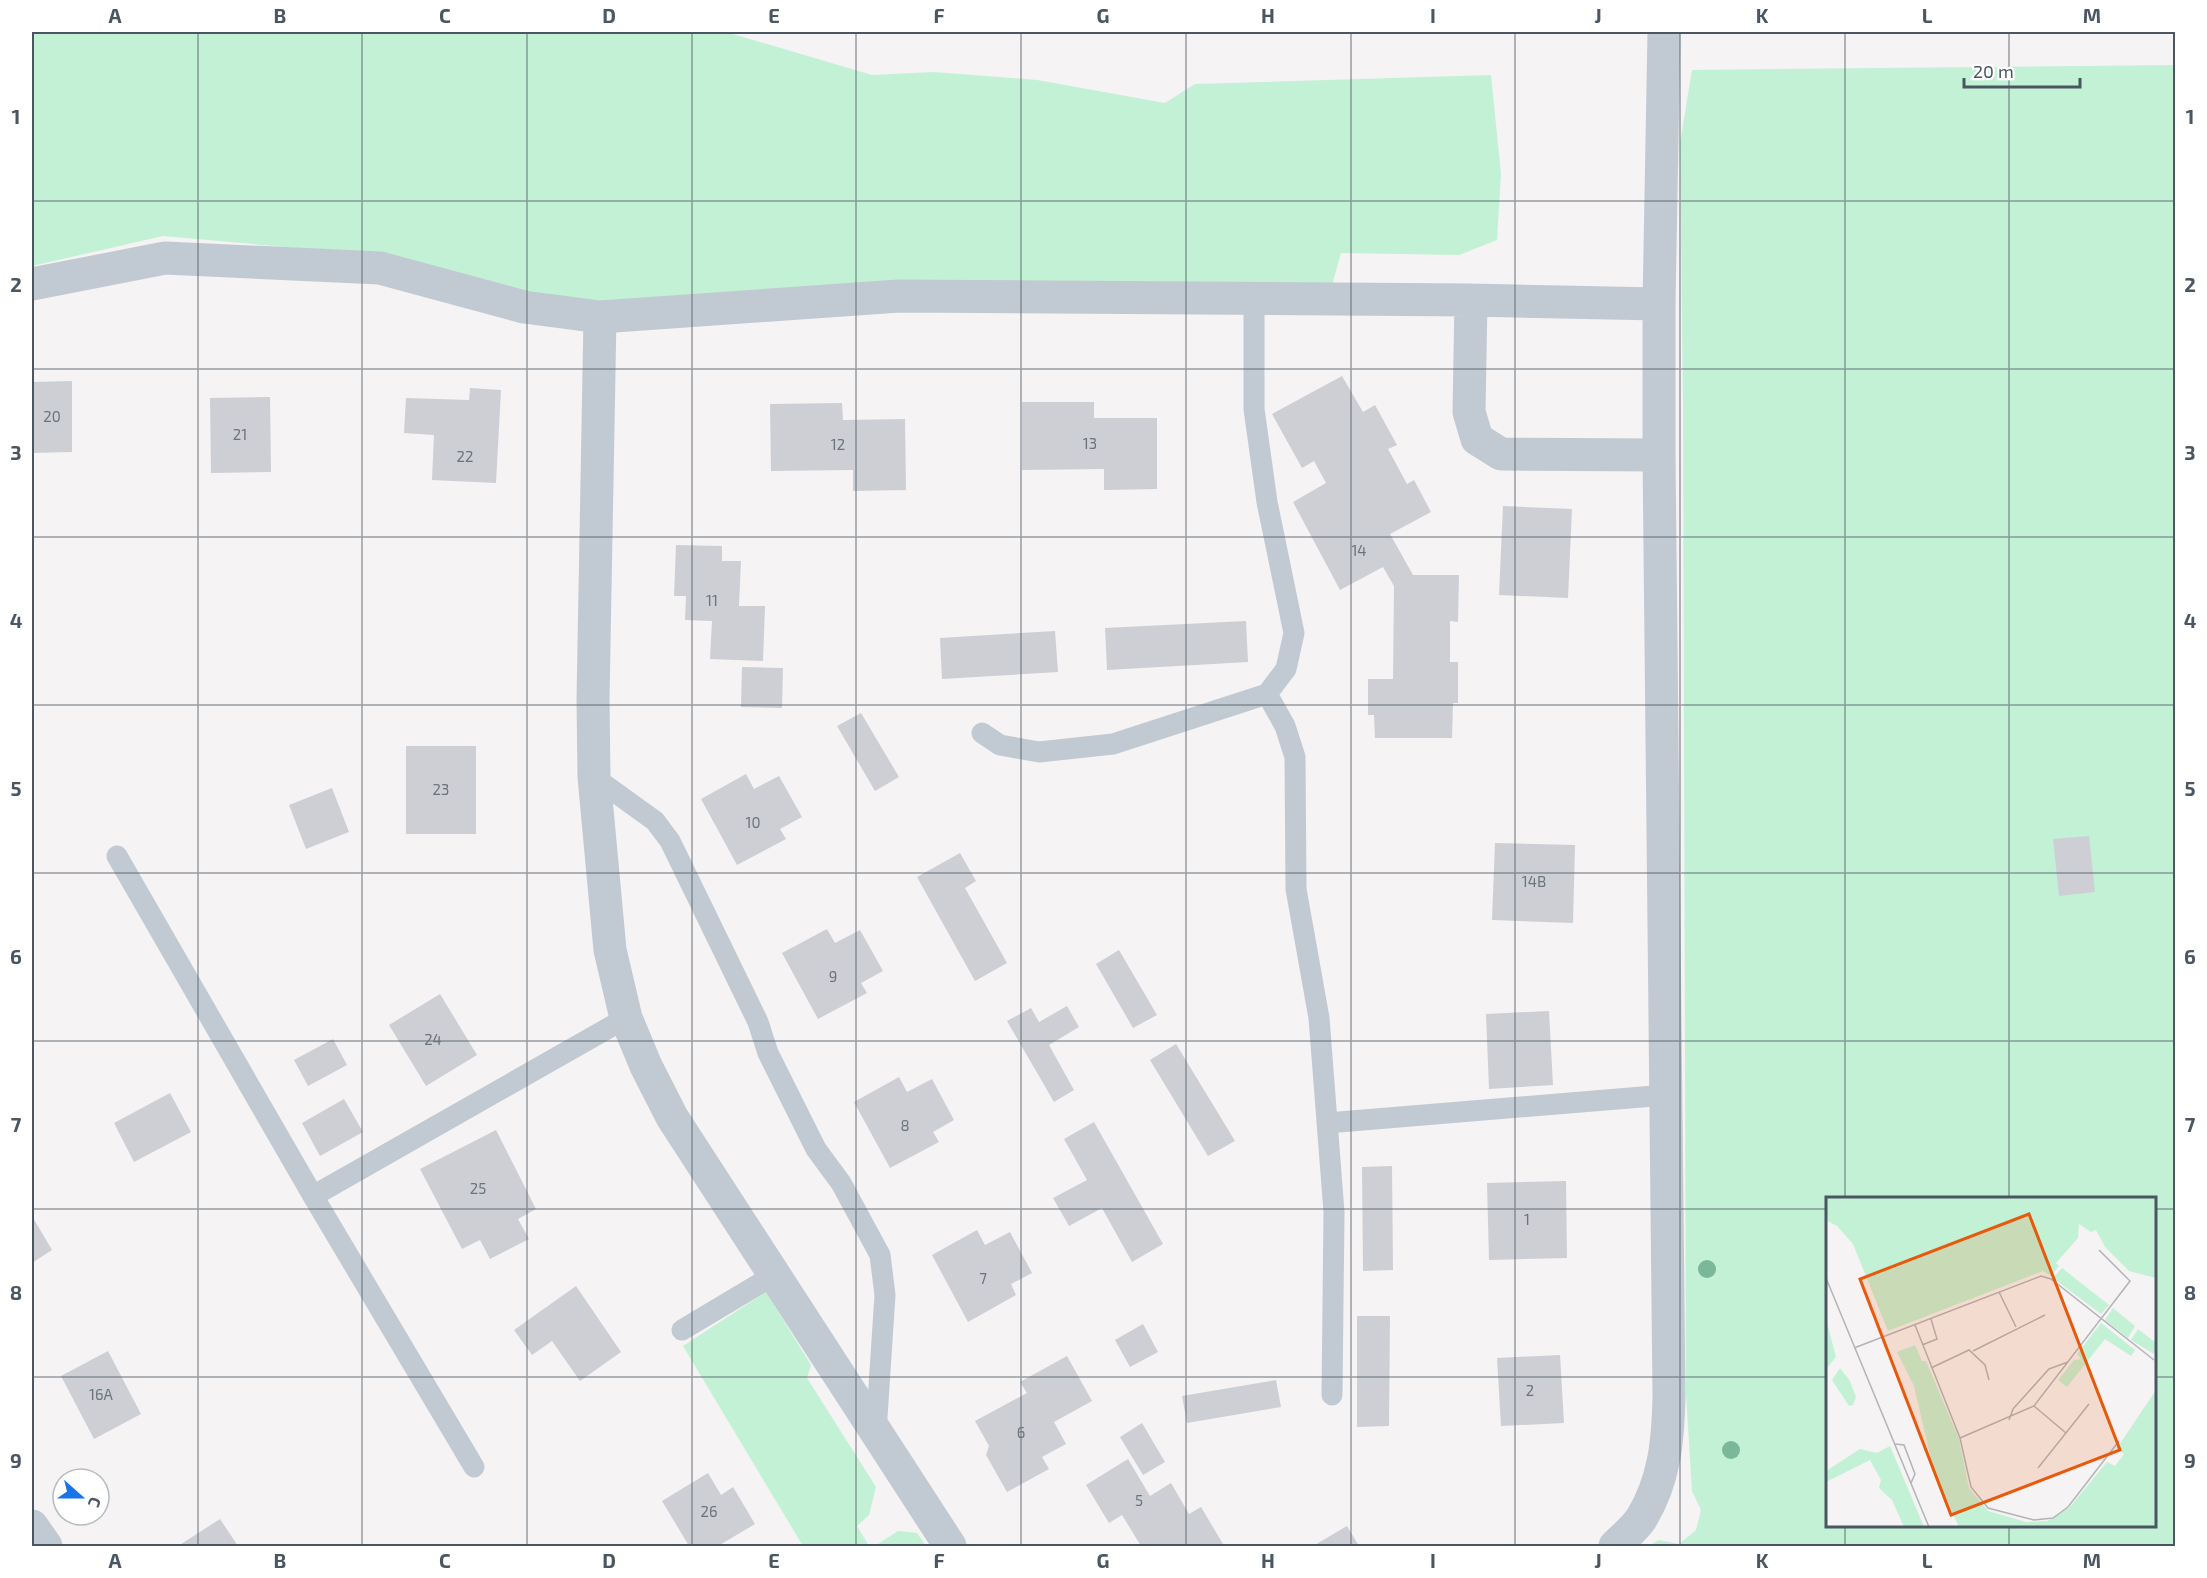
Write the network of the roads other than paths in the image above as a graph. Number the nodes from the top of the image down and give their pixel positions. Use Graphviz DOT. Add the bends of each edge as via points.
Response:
graph roads {
  1 [pos="1664,32"];
  2 [pos="32,284"];
  3 [pos="1254,300"];
  4 [pos="1472,300"];
  5 [pos="1659,304"];
  6 [pos="600,317"];
  7 [pos="1659,455"];
  8 [pos="1268,694"];
  9 [pos="982,733"];
  10 [pos="594,777"];
  11 [pos="117,856"];
  12 [pos="626,1018"];
  13 [pos="1666,1095"];
  14 [pos="1327,1123"];
  15 [pos="313,1196"];
  16 [pos="774,1275"];
  17 [pos="682,1330"];
  18 [pos="1332,1395"];
  19 [pos="876,1433"];
  20 [pos="474,1467"];
  21 [pos="32,1526"];
  22 [pos="46,1546"];
  23 [pos="950,1546"];
  24 [pos="1615,1546"];
  1 -- 5 [label="street"];
  2 -- 6 [label="street" via="165,258 380,268 525,307"];
  3 -- 4 [label="street"];
  3 -- 6 [label="street" via="898,296"];
  3 -- 8 [label="lane" via="1254,409 1267,502 1294,633 1286,669"];
  4 -- 5 [label="street"];
  4 -- 7 [label="street" via="1469,412 1477,439 1501,454"];
  5 -- 7 [label="street"];
  6 -- 10 [label="street"];
  7 -- 13 [label="street"];
  8 -- 9 [label="lane" via="1113,744 1039,752 1000,745"];
  8 -- 14 [label="lane" via="1285,726 1294,758 1296,889 1319,1018"];
  10 -- 12 [label="street" via="610,950"];
  10 -- 19 [label="lane" via="655,821 670,840 816,1149 842,1183 880,1255 885,1295"];
  11 -- 15 [label="lane"];
  12 -- 15 [label="lane"];
  12 -- 16 [label="street" via="672,1117"];
  13 -- 14 [label="lane"];
  13 -- 24 [label="street" via="1668,1442 1659,1482 1640,1520"];
  14 -- 18 [label="lane" via="1334,1212"];
  15 -- 20 [label="lane"];
  16 -- 17 [label="lane"];
  16 -- 19 [label="street"];
  19 -- 23 [label="street"];
  21 -- 22 [label="street"];
}
